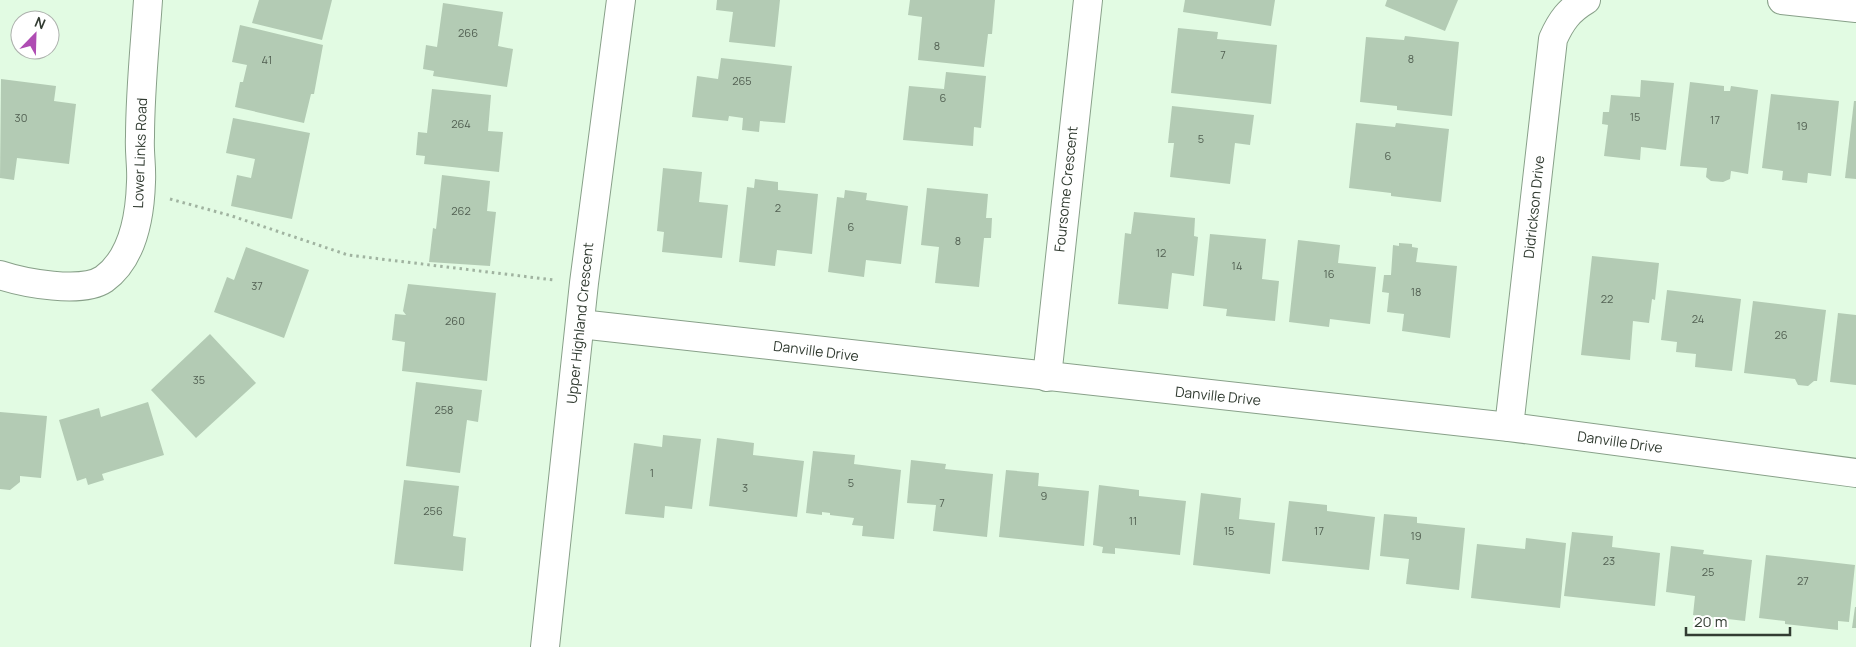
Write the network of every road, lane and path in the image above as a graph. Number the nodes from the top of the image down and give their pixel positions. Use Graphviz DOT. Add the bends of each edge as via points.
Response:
graph roads {
  1 [pos="148,0"];
  2 [pos="621,0"];
  3 [pos="1088,0"];
  4 [pos="1586,0"];
  5 [pos="1782,0"];
  6 [pos="1856,8"];
  7 [pos="140,194"];
  8 [pos="0,275"];
  9 [pos="584,283"];
  10 [pos="580,324"];
  11 [pos="1046,377"];
  12 [pos="1509,427"];
  13 [pos="1856,473"];
  14 [pos="545,647"];
  1 -- 7 [label="street, Lower Links Road"];
  2 -- 9 [label="street, Upper Highland Crescent"];
  3 -- 11 [label="street, Foursome Crescent"];
  4 -- 12 [label="street, Didrickson Drive" via="1572,8 1553,39"];
  5 -- 6 [label="street"];
  7 -- 8 [label="street, Lower Links Road" via="130,246 104,279 90,284 56,286 23,283"];
  7 -- 9 [label="path" via="177,200 348,255"];
  9 -- 10 [label="street, Upper Highland Crescent"];
  10 -- 11 [label="street, Danville Drive"];
  10 -- 14 [label="street, Upper Highland Crescent"];
  11 -- 12 [label="street, Danville Drive"];
  12 -- 13 [label="street, Danville Drive"];
}
